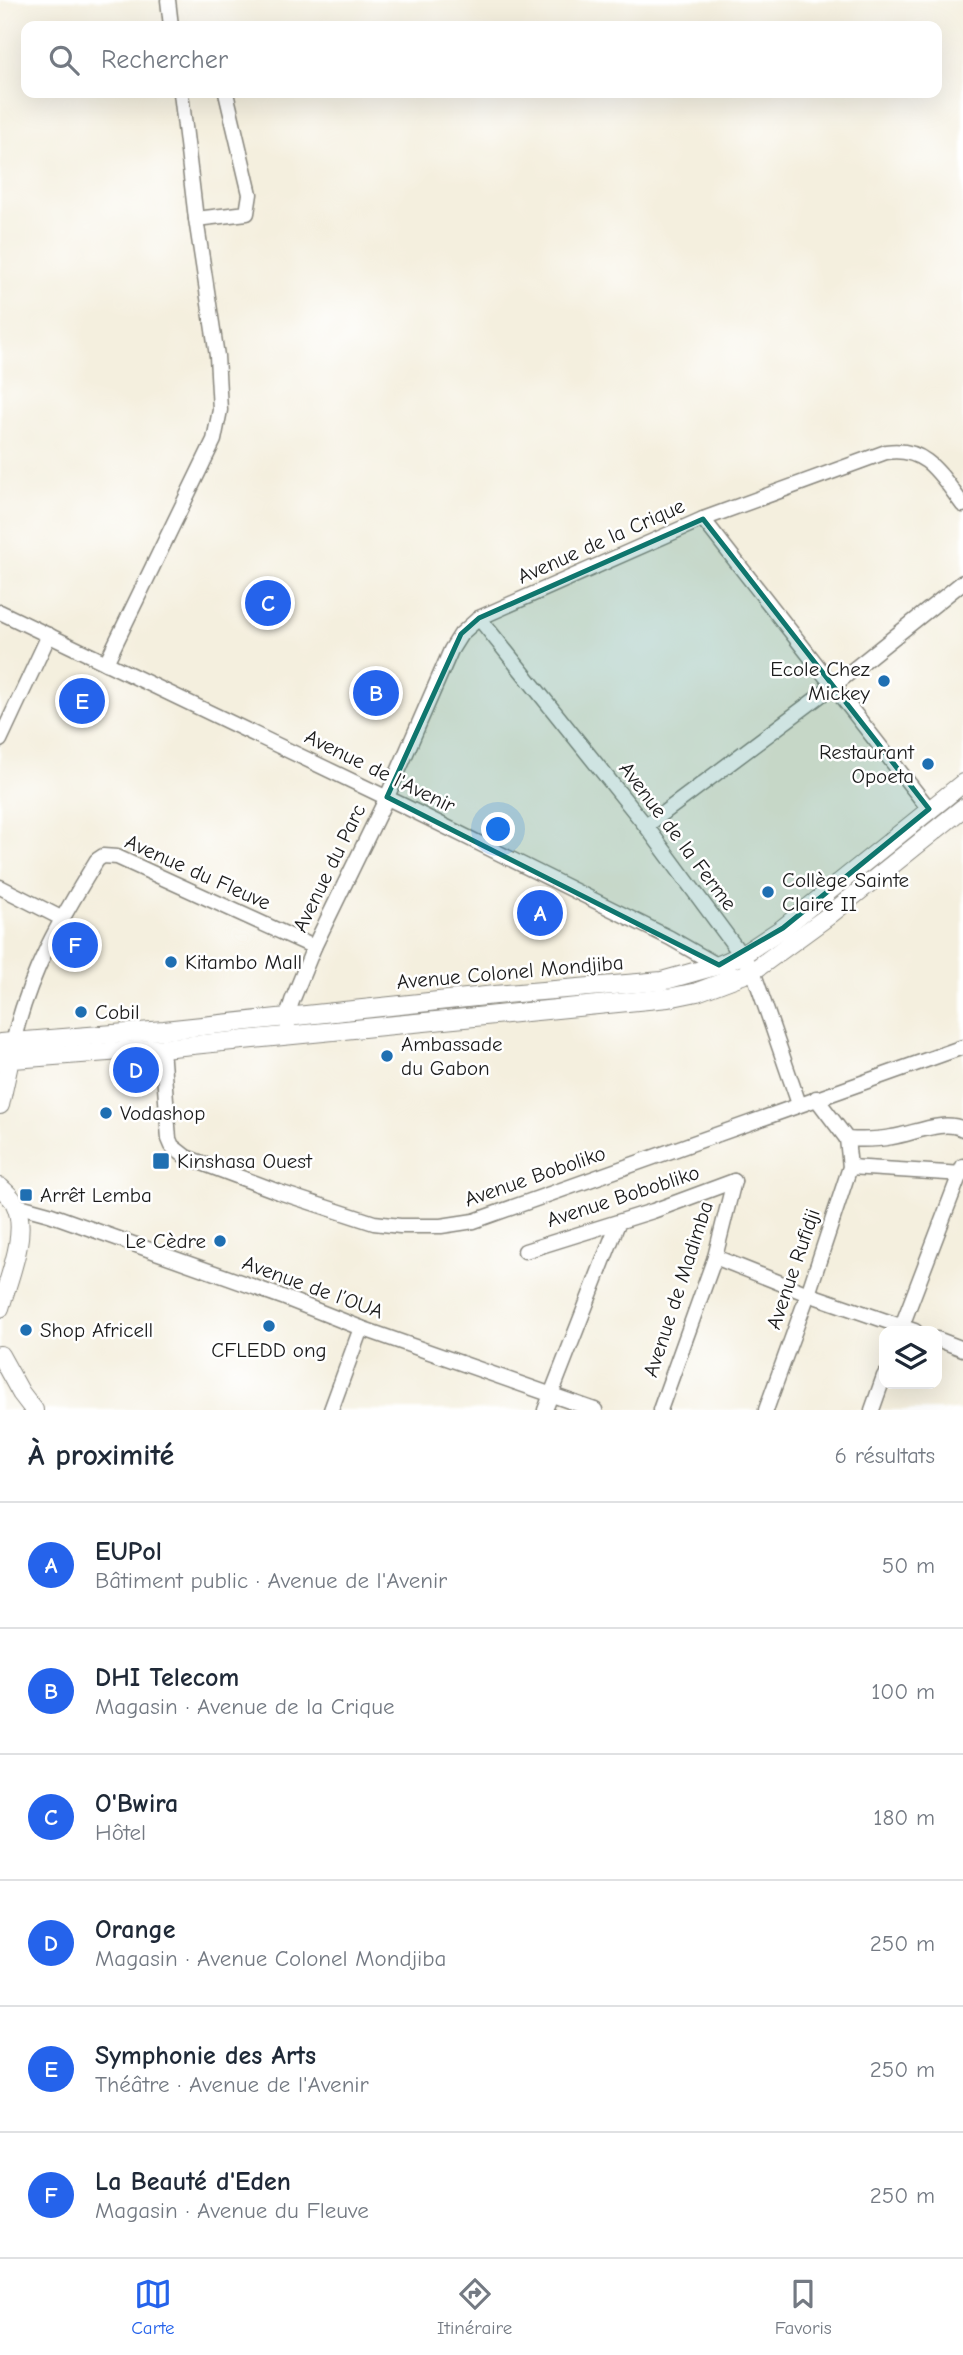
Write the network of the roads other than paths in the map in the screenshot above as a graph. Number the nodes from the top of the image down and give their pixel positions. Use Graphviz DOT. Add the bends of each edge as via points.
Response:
graph roads {
  1 [pos="168,0"];
  2 [pos="171,21"];
  3 [pos="182,98"];
  4 [pos="227,98"];
  5 [pos="196,219"];
  6 [pos="963,505"];
  7 [pos="703,519"];
  8 [pos="963,582"];
  9 [pos="0,612"];
  10 [pos="479,618"];
  11 [pos="49,635"];
  12 [pos="106,663"];
  13 [pos="833,686"];
  14 [pos="0,740"];
  15 [pos="963,783"];
  16 [pos="387,797"];
  17 [pos="963,808"];
  18 [pos="929,809"];
  19 [pos="646,826"];
  20 [pos="0,887"];
  21 [pos="61,918"];
  22 [pos="314,947"];
  23 [pos="742,955"];
  24 [pos="719,965"];
  25 [pos="745,974"];
  26 [pos="287,1017"];
  27 [pos="289,1036"];
  28 [pos="963,1047"];
  29 [pos="162,1048"];
  30 [pos="6,1051"];
  31 [pos="817,1098"];
  32 [pos="799,1104"];
  33 [pos="0,1105"];
  34 [pos="963,1113"];
  35 [pos="946,1125"];
  36 [pos="963,1129"];
  37 [pos="847,1139"];
  38 [pos="850,1167"];
  39 [pos="962,1171"];
  40 [pos="734,1181"];
  41 [pos="0,1187"];
  42 [pos="16,1205"];
  43 [pos="618,1223"];
  44 [pos="525,1251"];
  45 [pos="715,1257"];
  46 [pos="808,1294"];
  47 [pos="0,1308"];
  48 [pos="895,1326"];
  49 [pos="907,1326"];
  50 [pos="361,1328"];
  51 [pos="942,1341"];
  52 [pos="963,1349"];
  53 [pos="0,1355"];
  54 [pos="879,1389"];
  55 [pos="550,1394"];
  56 [pos="34,1410"];
  57 [pos="331,1410"];
  58 [pos="545,1410"];
  59 [pos="595,1410"];
  60 [pos="660,1410"];
  61 [pos="766,1410"];
  62 [pos="872,1410"];
  1 -- 2 [label="street"];
  3 -- 5 [label="street"];
  4 -- 5 [label="street" via="250,194 247,213"];
  5 -- 12 [label="street" via="217,356 220,410 214,440"];
  6 -- 7 [label="street, Avenue de la Crique" via="931,464 898,450"];
  7 -- 10 [label="street, Avenue de la Crique"];
  7 -- 13 [label="street"];
  8 -- 13 [label="street"];
  9 -- 11 [label="street, Avenue de l'Avenir"];
  10 -- 16 [label="street, Avenue de la Crique" via="451,650"];
  10 -- 19 [label="street, Avenue de la Ferme"];
  11 -- 12 [label="street, Avenue de l'Avenir"];
  11 -- 14 [label="street"];
  12 -- 16 [label="street, Avenue de l'Avenir"];
  13 -- 18 [label="street"];
  13 -- 19 [label="street"];
  15 -- 18 [label="main road, Avenue Colonel Mondjiba"];
  16 -- 22 [label="street, Avenue du Parc"];
  16 -- 24 [label="street, Avenue de l'Avenir"];
  17 -- 25 [label="main road, Avenue Colonel Mondjiba" via="827,917"];
  18 -- 23 [label="main road, Avenue Colonel Mondjiba" via="783,928"];
  19 -- 23 [label="street, Avenue de la Ferme"];
  20 -- 21 [label="street"];
  21 -- 22 [label="street, Avenue du Fleuve" via="97,860 110,855"];
  21 -- 30 [label="street, Avenue du Fleuve"];
  22 -- 26 [label="street, Avenue du Parc"];
  23 -- 24 [label="main road, Avenue Colonel Mondjiba"];
  23 -- 25 [label="street, Avenue de la Ferme"];
  24 -- 25 [label="street, Avenue de l'Avenir"];
  24 -- 26 [label="main road, Avenue Colonel Mondjiba" via="662,981"];
  25 -- 27 [label="main road, Avenue Colonel Mondjiba" via="668,998"];
  25 -- 32 [label="street, Avenue de la Ferme"];
  26 -- 27 [label="street, Avenue du Parc"];
  26 -- 30 [label="main road, Avenue Colonel Mondjiba"];
  27 -- 29 [label="main road, Avenue Colonel Mondjiba"];
  28 -- 31 [label="street, Avenue Boboliko"];
  29 -- 30 [label="main road, Avenue Colonel Mondjiba"];
  29 -- 32 [label="street, Avenue Boboliko" via="169,1139 176,1151 279,1192 387,1225 474,1221"];
  30 -- 33 [label="main road"];
  31 -- 32 [label="street, Avenue Boboliko"];
  31 -- 37 [label="street"];
  34 -- 35 [label="street"];
  35 -- 36 [label="street"];
  35 -- 37 [label="street" via="866,1141"];
  37 -- 38 [label="street, Avenue Rufidji"];
  38 -- 39 [label="street"];
  38 -- 46 [label="street, Avenue Rufidji"];
  39 -- 49 [label="street"];
  40 -- 43 [label="street, Avenue Bobobliko"];
  40 -- 45 [label="street, Avenue de Madimba"];
  41 -- 42 [label="main road"];
  42 -- 47 [label="main road" via="18,1249"];
  42 -- 50 [label="street, Avenue de l’OUA"];
  43 -- 44 [label="street, Avenue Bobobliko"];
  43 -- 55 [label="street"];
  45 -- 46 [label="street"];
  45 -- 60 [label="street, Avenue de Madimba"];
  46 -- 48 [label="street"];
  46 -- 61 [label="street, Avenue Rufidji"];
  50 -- 55 [label="street, Avenue de l’OUA"];
  50 -- 57 [label="street"];
  51 -- 52 [label="street"];
  53 -- 56 [label="main road"];
  54 -- 62 [label="street"];
  55 -- 58 [label="street"];
  55 -- 59 [label="street, Avenue de l’OUA"];
}
